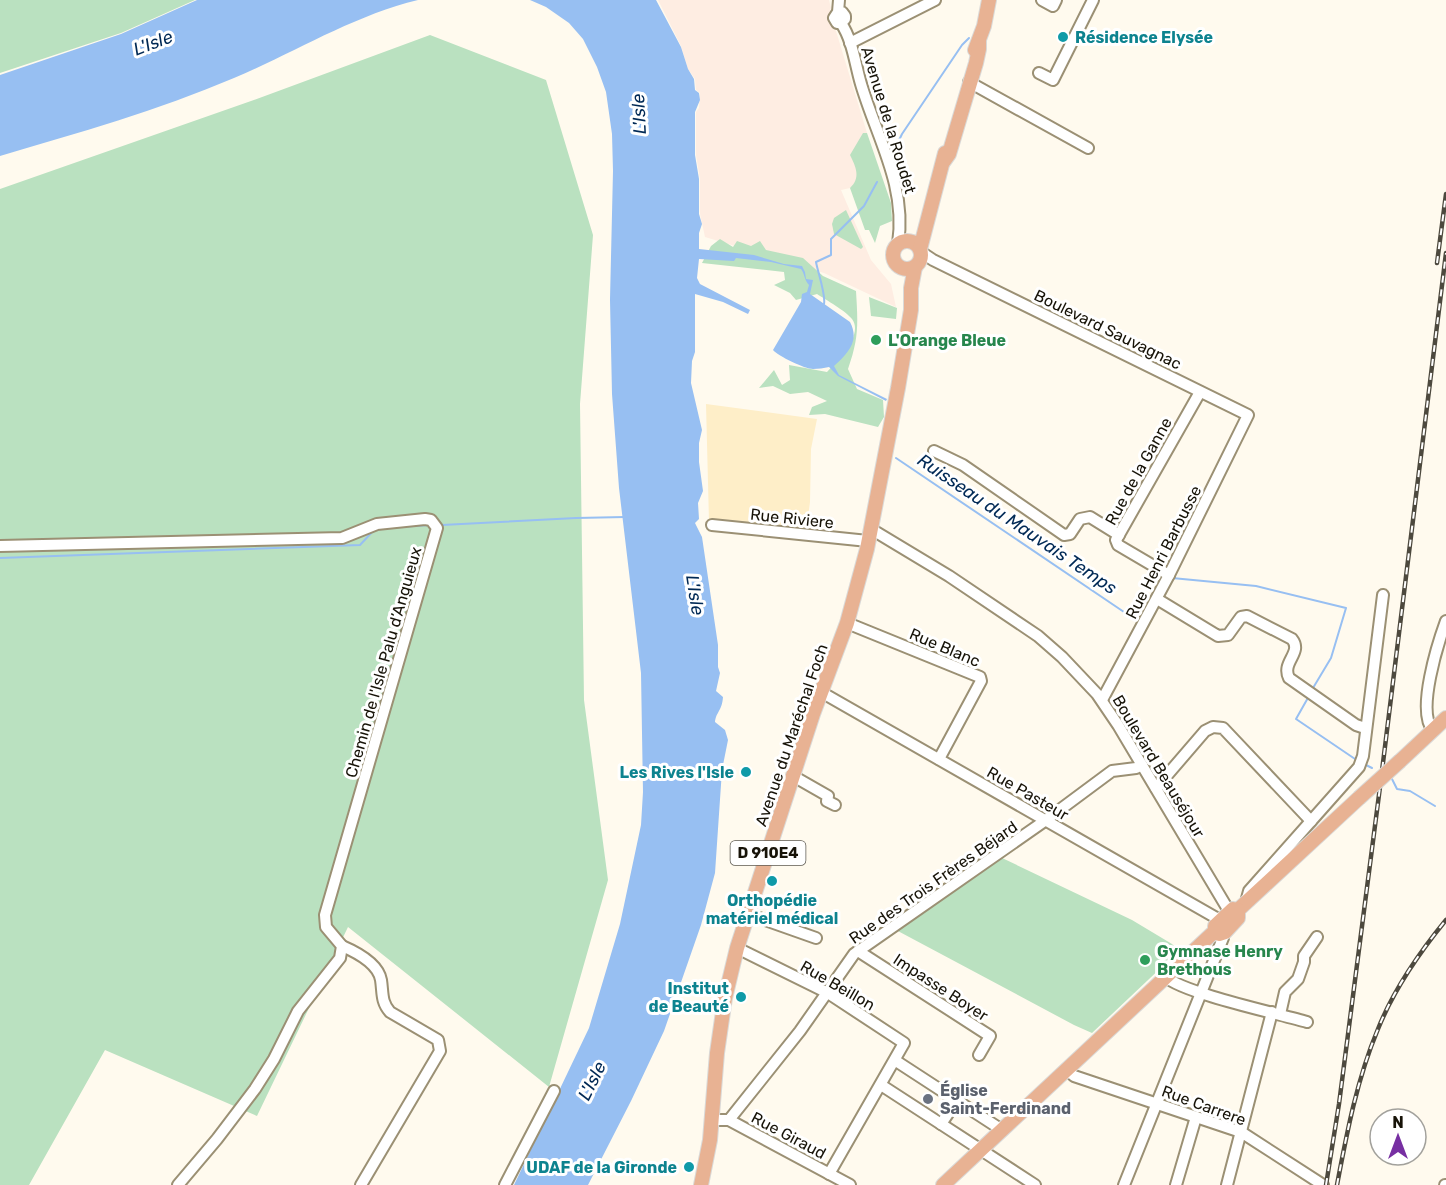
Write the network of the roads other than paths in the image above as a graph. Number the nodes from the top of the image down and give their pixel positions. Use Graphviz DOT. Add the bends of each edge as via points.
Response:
graph roads {
  1 [pos="934,0"];
  2 [pos="1042,0"];
  3 [pos="1056,0"];
  4 [pos="1093,0"];
  5 [pos="990,4"];
  6 [pos="838,6"];
  7 [pos="850,43"];
  8 [pos="1040,73"];
  9 [pos="971,76"];
  10 [pos="1088,148"];
  11 [pos="912,253"];
  12 [pos="1200,392"];
  13 [pos="1248,415"];
  14 [pos="934,451"];
  15 [pos="712,525"];
  16 [pos="870,535"];
  17 [pos="1119,535"];
  18 [pos="0,546"];
  19 [pos="1169,575"];
  20 [pos="1383,595"];
  21 [pos="1157,599"];
  22 [pos="1446,621"];
  23 [pos="847,623"];
  24 [pos="821,692"];
  25 [pos="1102,700"];
  26 [pos="1446,718"];
  27 [pos="1365,728"];
  28 [pos="1432,730"];
  29 [pos="939,759"];
  30 [pos="1142,765"];
  31 [pos="794,776"];
  32 [pos="1156,788"];
  33 [pos="835,805"];
  34 [pos="1046,820"];
  35 [pos="1311,821"];
  36 [pos="748,914"];
  37 [pos="1228,918"];
  38 [pos="1317,937"];
  39 [pos="816,938"];
  40 [pos="342,946"];
  41 [pos="737,948"];
  42 [pos="858,951"];
  43 [pos="1166,977"];
  44 [pos="1201,992"];
  45 [pos="828,993"];
  46 [pos="1276,1013"];
  47 [pos="1307,1022"];
  48 [pos="979,1055"];
  49 [pos="896,1061"];
  50 [pos="1067,1070"];
  51 [pos="881,1085"];
  52 [pos="554,1090"];
  53 [pos="957,1100"];
  54 [pos="1157,1104"];
  55 [pos="1196,1117"];
  56 [pos="712,1120"];
  57 [pos="729,1120"];
  58 [pos="941,1124"];
  59 [pos="1002,1130"];
  60 [pos="1242,1132"];
  61 [pos="981,1149"];
  62 [pos="829,1174"];
  63 [pos="367,1183"];
  64 [pos="178,1185"];
  65 [pos="505,1185"];
  66 [pos="701,1185"];
  67 [pos="850,1185"];
  68 [pos="943,1185"];
  69 [pos="1035,1185"];
  70 [pos="1124,1185"];
  71 [pos="1176,1185"];
  72 [pos="1227,1185"];
  73 [pos="1323,1185"];
  1 -- 7 [label="street"];
  2 -- 3 [label="street" via="1053,6"];
  4 -- 8 [label="street" via="1053,80"];
  5 -- 9 [label="main road, D 910E4"];
  6 -- 7 [label="street, Avenue de la Roudet" via="834,18 847,32"];
  7 -- 11 [label="street, Avenue de la Roudet" via="899,195 900,227"];
  9 -- 10 [label="street"];
  9 -- 11 [label="main road, D 910E4" via="932,206"];
  11 -- 12 [label="street, Boulevard Sauvagnac"];
  11 -- 16 [label="main road, Avenue du Maréchal Foch / D 910E4" via="906,280 906,330 894,416"];
  12 -- 13 [label="street, Boulevard Sauvagnac"];
  12 -- 17 [label="street, Rue de la Ganne"];
  13 -- 19 [label="street, Rue Henri Barbusse"];
  14 -- 17 [label="street" via="963,465 1064,535 1070,534 1080,519 1090,517"];
  15 -- 16 [label="street, Rue Riviere"];
  16 -- 23 [label="main road, Avenue du Maréchal Foch / D 910E4"];
  16 -- 25 [label="street, Boulevard Beauséjour" via="950,576 1038,636"];
  17 -- 19 [label="street, Rue de la Ganne" via="1118,545"];
  18 -- 40 [label="street, Chemin de l'Isle Palu d’Anguieux" via="342,538 377,524 425,519 435,524 436,536 325,915 326,927"];
  19 -- 21 [label="street, Rue Henri Barbusse"];
  20 -- 27 [label="street"];
  21 -- 25 [label="street, Rue Henri Barbusse"];
  21 -- 27 [label="street" via="1218,636 1228,635 1241,617 1247,616 1292,639 1296,651 1286,666 1289,678"];
  22 -- 28 [label="street" via="1430,680 1427,720"];
  23 -- 24 [label="main road, Avenue du Maréchal Foch / D 910E4"];
  23 -- 29 [label="street, Rue Blanc" via="980,677"];
  24 -- 29 [label="street, Rue Pasteur"];
  24 -- 31 [label="main road, Avenue du Maréchal Foch / D 910E4"];
  25 -- 30 [label="street, Boulevard Beauséjour"];
  26 -- 28 [label="main road"];
  27 -- 35 [label="street" via="1359,767"];
  28 -- 37 [label="main road, bridge"];
  29 -- 34 [label="street, Rue Pasteur"];
  30 -- 32 [label="street, Boulevard Beauséjour"];
  30 -- 34 [label="street, Rue des Trois Frères Béjard" via="1112,771"];
  31 -- 33 [label="street" via="828,796 827,801"];
  31 -- 36 [label="main road, Avenue du Maréchal Foch / D 910E4"];
  32 -- 35 [label="street" via="1205,731 1223,728"];
  32 -- 37 [label="street, Boulevard Beauséjour"];
  34 -- 37 [label="street, Rue Pasteur"];
  34 -- 42 [label="street, Rue des Trois Frères Béjard"];
  35 -- 37 [label="street"];
  36 -- 39 [label="street"];
  36 -- 41 [label="main road, Avenue du Maréchal Foch / D 910E4"];
  37 -- 43 [label="main road"];
  37 -- 44 [label="street"];
  38 -- 46 [label="street" via="1304,956 1298,979 1285,992"];
  40 -- 63 [label="street" via="376,969 384,1006 440,1045"];
  40 -- 64 [label="street" via="340,958 298,1011 255,1089"];
  41 -- 45 [label="street, Rue Beillon"];
  41 -- 56 [label="main road, Avenue du Maréchal Foch / D 910E4" via="721,1022"];
  42 -- 45 [label="street, Rue des Trois Frères Béjard"];
  42 -- 48 [label="street, Impasse Boyer" via="990,1036"];
  43 -- 44 [label="street"];
  43 -- 50 [label="main road"];
  44 -- 46 [label="street"];
  44 -- 54 [label="street"];
  45 -- 49 [label="street, Rue Beillon" via="904,1043"];
  45 -- 57 [label="street, Rue des Trois Frères Béjard"];
  46 -- 47 [label="street"];
  46 -- 60 [label="street"];
  49 -- 51 [label="street"];
  49 -- 53 [label="street"];
  50 -- 54 [label="street, Rue Carrere" via="1074,1076"];
  50 -- 59 [label="main road"];
  51 -- 58 [label="street"];
  51 -- 62 [label="street"];
  52 -- 65 [label="street"];
  53 -- 58 [label="street"];
  53 -- 59 [label="street"];
  54 -- 55 [label="street, Rue Carrere"];
  54 -- 70 [label="street"];
  55 -- 60 [label="street, Rue Carrere"];
  55 -- 71 [label="street"];
  56 -- 57 [label="street, Rue Giraud"];
  56 -- 66 [label="main road, Avenue du Maréchal Foch / D 910E4"];
  57 -- 62 [label="street, Rue Giraud"];
  58 -- 61 [label="street"];
  59 -- 61 [label="main road"];
  60 -- 72 [label="street"];
  60 -- 73 [label="street, Rue Carrere"];
  61 -- 68 [label="main road"];
  61 -- 69 [label="street"];
  62 -- 67 [label="street, Rue Giraud"];
}
